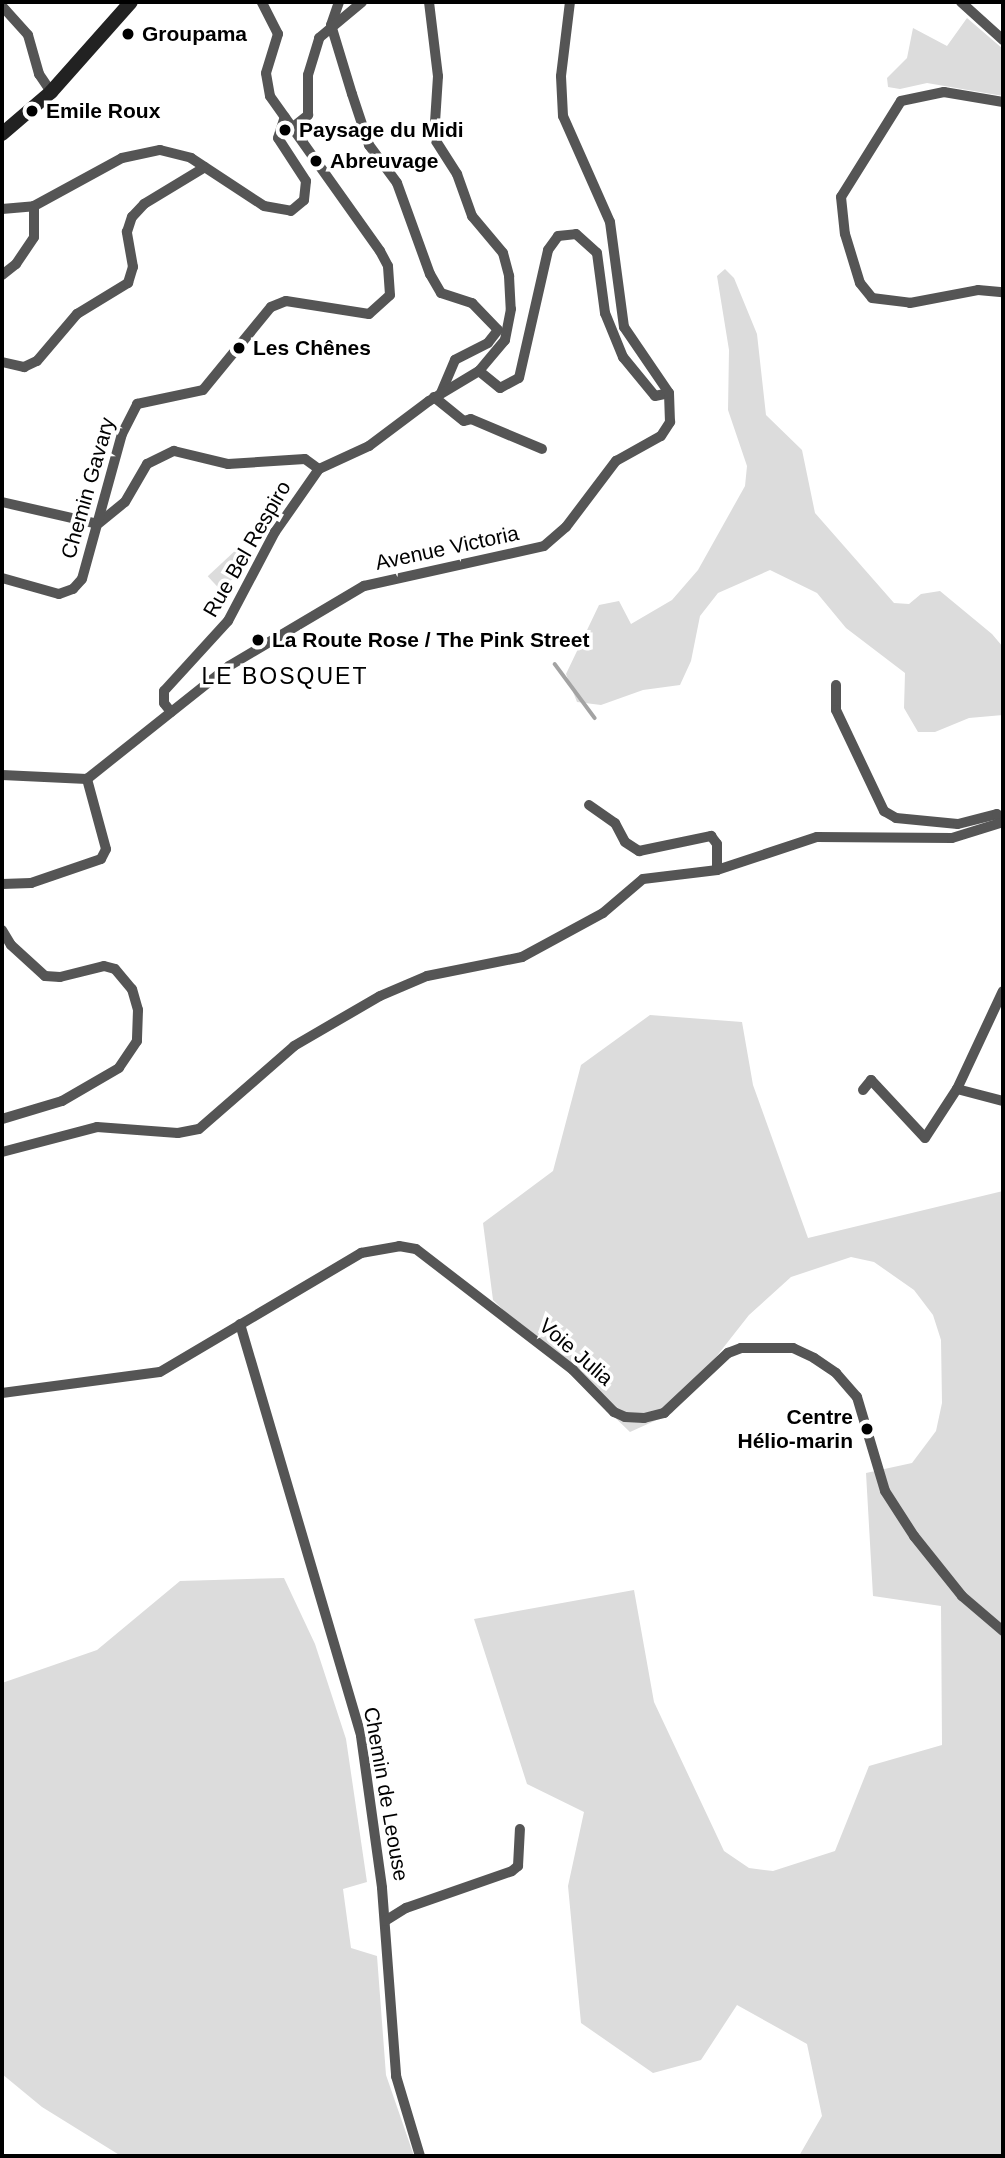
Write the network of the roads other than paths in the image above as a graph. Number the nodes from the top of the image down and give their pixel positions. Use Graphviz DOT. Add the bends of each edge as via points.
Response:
graph roads {
  1 [pos="262,2"];
  2 [pos="339,2"];
  3 [pos="362,2"];
  4 [pos="429,2"];
  5 [pos="570,2"];
  6 [pos="961,2"];
  7 [pos="129,3"];
  8 [pos="2,6"];
  9 [pos="331,25"];
  10 [pos="1003,40"];
  11 [pos="51,92"];
  12 [pos="1003,102"];
  13 [pos="285,117"];
  14 [pos="292,128"];
  15 [pos="2,134"];
  16 [pos="205,167"];
  17 [pos="34,206"];
  18 [pos="2,209"];
  19 [pos="2,275"];
  20 [pos="1003,292"];
  21 [pos="2,362"];
  22 [pos="479,371"];
  23 [pos="669,393"];
  24 [pos="437,395"];
  25 [pos="542,449"];
  26 [pos="319,469"];
  27 [pos="2,502"];
  28 [pos="98,524"];
  29 [pos="2,578"];
  30 [pos="836,685"];
  31 [pos="171,712"];
  32 [pos="2,775"];
  33 [pos="87,779"];
  34 [pos="589,805"];
  35 [pos="1003,822"];
  36 [pos="717,870"];
  37 [pos="2,884"];
  38 [pos="2,930"];
  39 [pos="1003,990"];
  40 [pos="957,1089"];
  41 [pos="863,1090"];
  42 [pos="1003,1101"];
  43 [pos="2,1119"];
  44 [pos="2,1152"];
  45 [pos="240,1324"];
  46 [pos="2,1393"];
  47 [pos="1003,1631"];
  48 [pos="520,1829"];
  49 [pos="385,1921"];
  50 [pos="420,2156"];
  1 -- 13 [label="street" via="278,34 266,84"];
  2 -- 9 [label="street"];
  3 -- 9 [label="street"];
  4 -- 22 [label="street" via="438,76 434,138 457,174 472,216 503,253 509,276 511,309 505,340"];
  5 -- 23 [label="street" via="561,76 562,116 610,222 624,327"];
  6 -- 10 [label="street"];
  7 -- 11 [label="main road"];
  8 -- 11 [label="street" via="28,35 39,74"];
  9 -- 14 [label="street" via="319,38 312,57 308,115"];
  9 -- 24 [label="street" via="369,145 397,183 430,274 441,293 472,303 498,330 488,343 455,360"];
  11 -- 15 [label="main road"];
  12 -- 20 [label="street" via="944,92 901,101 850,175 841,197 845,234 860,283 872,298 910,303 978,290"];
  13 -- 14 [label="street"];
  13 -- 16 [label="street" via="278,138 306,181 304,200 291,211 264,206"];
  14 -- 28 [label="street, Chemin Gavary" via="380,251 388,266 390,295 369,314 286,301 271,307 203,390 137,404 125,424"];
  16 -- 17 [label="street" via="180,153 144,152 122,158"];
  16 -- 21 [label="street" via="144,204 132,217 127,232 133,267 128,283 77,314 37,361 24,367"];
  17 -- 18 [label="street"];
  17 -- 19 [label="street" via="34,237 16,264"];
  22 -- 23 [label="street" via="500,388 519,378 548,250 558,236 576,234 597,253 605,313 623,357 655,396"];
  22 -- 24 [label="street"];
  23 -- 31 [label="street, Avenue Victoria" via="670,422 661,436 615,461 552,541 535,550 364,586 229,666"];
  24 -- 25 [label="street" via="464,421 471,419"];
  24 -- 26 [label="street" via="369,446"];
  26 -- 28 [label="street" via="305,459 228,464 174,450 147,464 125,502"];
  26 -- 31 [label="street, Rue Bel Respiro" via="275,532 228,621 164,691 164,703"];
  27 -- 28 [label="street"];
  28 -- 29 [label="street, Chemin Gavary" via="82,579 73,589 48,593"];
  30 -- 35 [label="street" via="836,710 884,811 896,818 958,824 997,814"];
  31 -- 33 [label="street, Avenue Victoria"];
  32 -- 33 [label="street"];
  33 -- 37 [label="street" via="106,849 101,859 31,883"];
  34 -- 36 [label="street" via="615,823 625,842 639,851 711,835 717,844"];
  35 -- 36 [label="street" via="952,838 817,836"];
  36 -- 44 [label="street" via="643,879 603,914 522,957 399,986 293,1046 232,1103 192,1132 97,1127"];
  38 -- 43 [label="street" via="11,946 45,975 60,977 104,966 115,969 132,989 138,1021 137,1041 119,1068 62,1101"];
  39 -- 40 [label="street"];
  40 -- 41 [label="street" via="925,1138 871,1080"];
  40 -- 42 [label="street"];
  45 -- 46 [label="street, Voie Julia" via="160,1372"];
  45 -- 47 [label="street, Voie Julia" via="361,1253 399,1246 431,1257 625,1417 644,1418 676,1406 728,1353 740,1348 804,1352 836,1373 857,1397 885,1491 914,1536 962,1597"];
  45 -- 49 [label="street, Chemin de Leouse" via="361,1736"];
  48 -- 49 [label="street" via="518,1866 512,1871 407,1908"];
  49 -- 50 [label="street, Chemin de Leouse" via="396,2076"];
}
